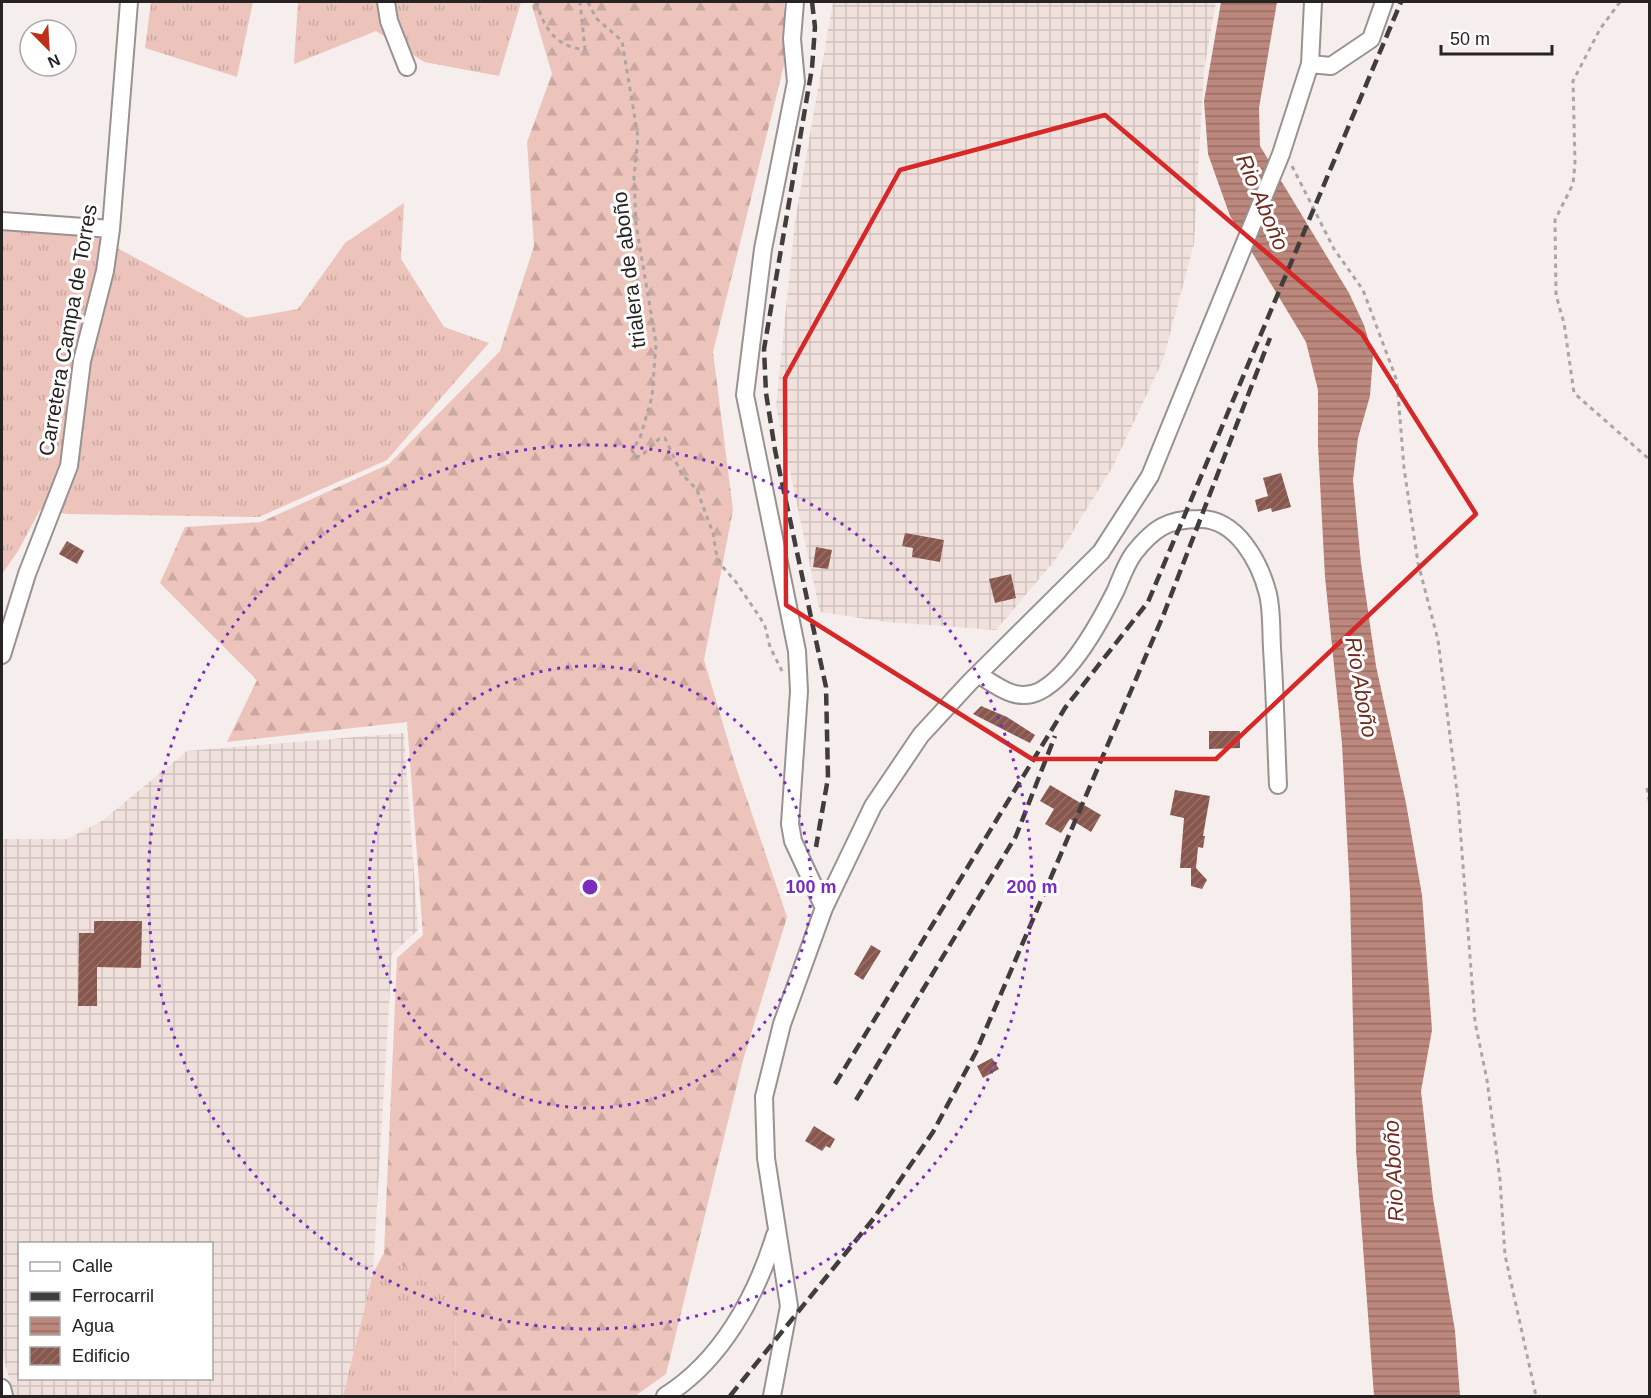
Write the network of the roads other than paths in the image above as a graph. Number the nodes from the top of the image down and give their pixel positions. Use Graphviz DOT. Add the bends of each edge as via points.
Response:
graph roads {
  1 [pos="129,2"];
  2 [pos="386,2"];
  3 [pos="795,2"];
  4 [pos="1313,2"];
  5 [pos="1384,2"];
  6 [pos="1310,64"];
  7 [pos="407,68"];
  8 [pos="2,220"];
  9 [pos="111,229"];
  10 [pos="2,655"];
  11 [pos="978,674"];
  12 [pos="1278,785"];
  13 [pos="824,908"];
  14 [pos="777,1231"];
  15 [pos="2,1388"];
  16 [pos="4,1396"];
  17 [pos="665,1396"];
  18 [pos="772,1396"];
  1 -- 9 [label="street, Carretera Campa de Torres"];
  2 -- 7 [label="street"];
  3 -- 13 [label="street" via="792,39 796,82 763,249 745,396 797,651 799,691 790,824"];
  4 -- 6 [label="street"];
  5 -- 6 [label="street" via="1371,39 1331,66"];
  6 -- 11 [label="street" via="1282,151 1150,476 1101,552"];
  8 -- 9 [label="street"];
  9 -- 10 [label="street, Carretera Campa de Torres" via="105,271 82,361 69,466 27,574"];
  11 -- 12 [label="street" via="1008,693 1021,696 1040,691 1074,662 1132,556 1153,532 1177,519 1206,519 1229,530 1244,544 1256,560 1269,596"];
  11 -- 13 [label="street" via="921,735 873,806"];
  13 -- 14 [label="street" via="782,1024 764,1097 766,1158"];
  14 -- 17 [label="street" via="754,1291 717,1350 685,1384"];
  14 -- 18 [label="street" via="789,1306"];
  15 -- 16 [label="street"];
}
